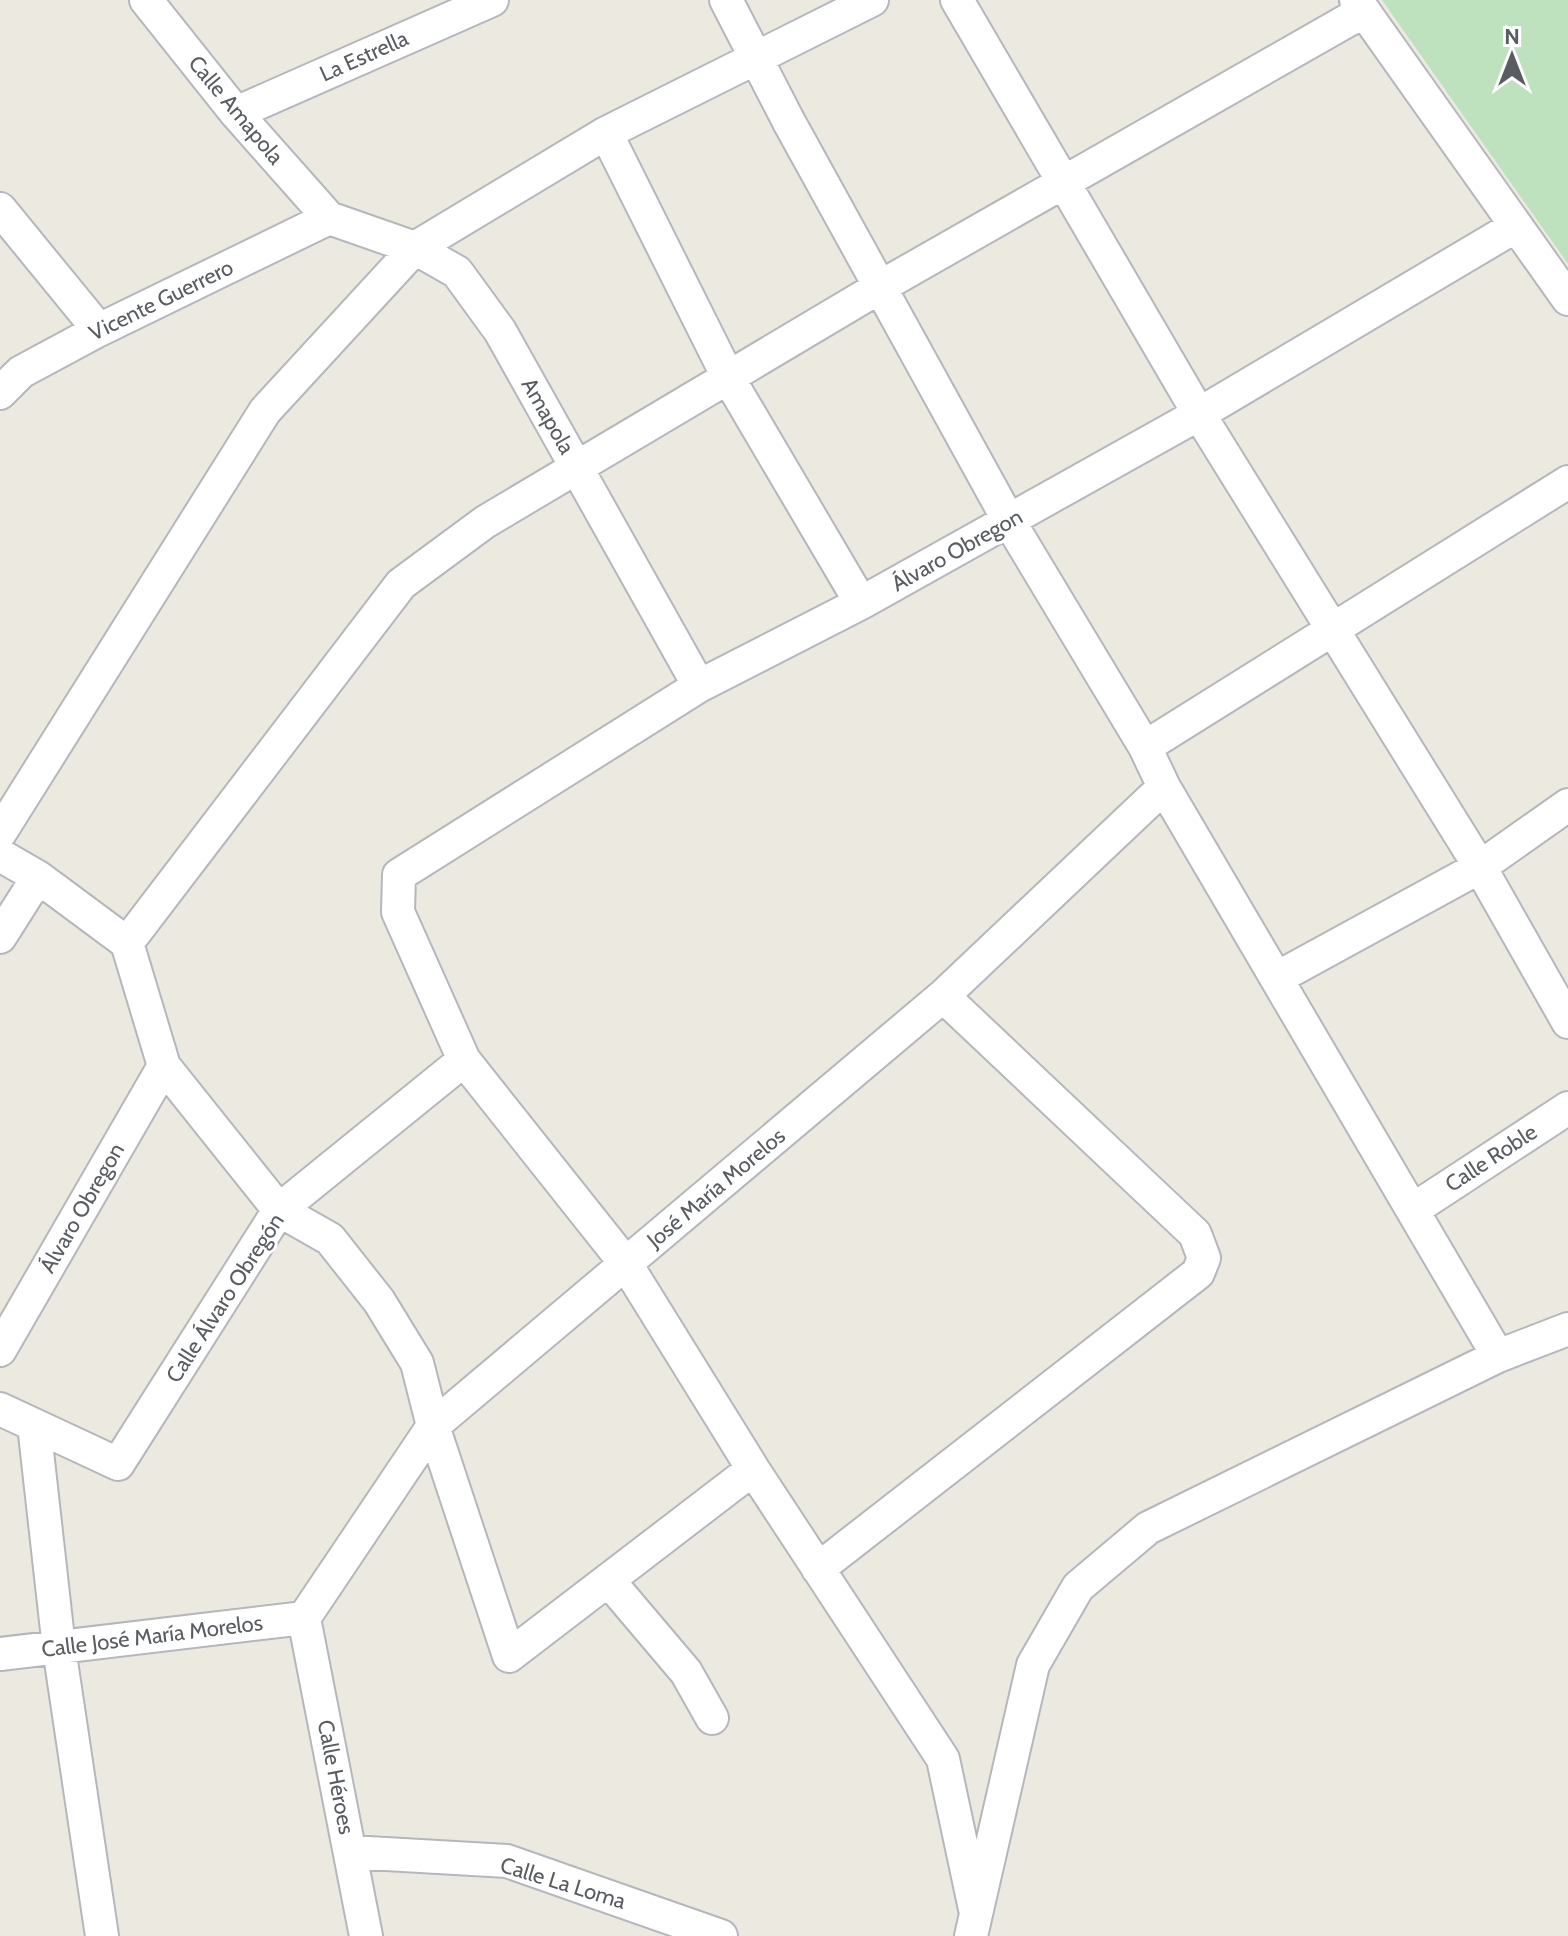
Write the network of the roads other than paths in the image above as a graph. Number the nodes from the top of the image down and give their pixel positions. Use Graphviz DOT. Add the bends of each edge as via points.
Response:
graph roads {
  1 [pos="146,0"];
  2 [pos="726,0"];
  3 [pos="872,0"];
  4 [pos="957,0"];
  5 [pos="486,1"];
  6 [pos="1360,5"];
  7 [pos="755,57"];
  8 [pos="236,113"];
  9 [pos="606,133"];
  10 [pos="1063,182"];
  11 [pos="0,209"];
  12 [pos="329,218"];
  13 [pos="1516,226"];
  14 [pos="415,248"];
  15 [pos="880,287"];
  16 [pos="1568,299"];
  17 [pos="99,330"];
  18 [pos="729,379"];
  19 [pos="0,393"];
  20 [pos="1199,414"];
  21 [pos="577,468"];
  22 [pos="1568,482"];
  23 [pos="1009,521"];
  24 [pos="861,603"];
  25 [pos="1333,631"];
  26 [pos="699,686"];
  27 [pos="1145,747"];
  28 [pos="1164,787"];
  29 [pos="1568,805"];
  30 [pos="0,833"];
  31 [pos="0,855"];
  32 [pos="1480,867"];
  33 [pos="38,877"];
  34 [pos="0,937"];
  35 [pos="127,943"];
  36 [pos="1277,978"];
  37 [pos="943,996"];
  38 [pos="1568,1022"];
  39 [pos="464,1060"];
  40 [pos="164,1066"];
  41 [pos="1568,1108"];
  42 [pos="1414,1209"];
  43 [pos="279,1210"];
  44 [pos="626,1264"];
  45 [pos="1568,1329"];
  46 [pos="0,1350"];
  47 [pos="1498,1356"];
  48 [pos="0,1409"];
  49 [pos="34,1425"];
  50 [pos="433,1426"];
  51 [pos="753,1469"];
  52 [pos="818,1569"];
  53 [pos="608,1580"];
  54 [pos="304,1618"];
  55 [pos="59,1648"];
  56 [pos="0,1654"];
  57 [pos="712,1718"];
  58 [pos="351,1852"];
  59 [pos="973,1922"];
  60 [pos="102,1936"];
  61 [pos="366,1936"];
  62 [pos="721,1936"];
  1 -- 8 [label="street, Calle Amapola"];
  2 -- 7 [label="street"];
  3 -- 7 [label="street"];
  4 -- 10 [label="street"];
  5 -- 8 [label="street, La Estrella"];
  6 -- 10 [label="street"];
  6 -- 13 [label="street"];
  7 -- 9 [label="street"];
  7 -- 15 [label="street"];
  8 -- 12 [label="street, Calle Amapola"];
  9 -- 14 [label="street"];
  9 -- 18 [label="street"];
  10 -- 15 [label="street"];
  10 -- 20 [label="street"];
  11 -- 17 [label="street"];
  12 -- 14 [label="street, Amapola"];
  12 -- 17 [label="street, Vicente Guerrero"];
  13 -- 16 [label="street"];
  13 -- 20 [label="street, Álvaro Obregon"];
  14 -- 21 [label="street, Amapola" via="457,272 500,331"];
  14 -- 30 [label="street" via="265,411"];
  15 -- 18 [label="street"];
  15 -- 23 [label="street"];
  17 -- 19 [label="street, Vicente Guerrero" via="21,372"];
  18 -- 21 [label="street"];
  18 -- 24 [label="street"];
  20 -- 23 [label="street, Álvaro Obregon"];
  20 -- 25 [label="street"];
  21 -- 26 [label="street, Amapola"];
  21 -- 35 [label="street" via="485,522 401,584"];
  22 -- 25 [label="street"];
  23 -- 24 [label="street, Álvaro Obregon"];
  23 -- 27 [label="street"];
  24 -- 26 [label="street, Álvaro Obregon"];
  25 -- 27 [label="street"];
  25 -- 32 [label="street"];
  26 -- 39 [label="street, Álvaro Obregon" via="399,875 398,912"];
  27 -- 28 [label="street"];
  28 -- 36 [label="street"];
  28 -- 37 [label="street, José María Morelos"];
  29 -- 32 [label="street"];
  31 -- 33 [label="street"];
  32 -- 36 [label="street"];
  32 -- 38 [label="street"];
  33 -- 34 [label="street"];
  33 -- 35 [label="street"];
  35 -- 40 [label="street"];
  36 -- 42 [label="street"];
  37 -- 44 [label="street, José María Morelos"];
  37 -- 52 [label="street" via="1195,1234 1204,1258 1198,1273"];
  39 -- 43 [label="street, Calle Álvaro Obregón"];
  39 -- 44 [label="street"];
  40 -- 43 [label="street"];
  40 -- 46 [label="street, Álvaro Obregon"];
  41 -- 42 [label="street, Calle Roble"];
  42 -- 47 [label="street"];
  43 -- 49 [label="street, Calle Álvaro Obregón" via="118,1464"];
  43 -- 50 [label="street" via="330,1239 379,1301 417,1363"];
  44 -- 50 [label="street, José María Morelos"];
  44 -- 51 [label="street"];
  45 -- 47 [label="street"];
  47 -- 59 [label="street" via="1148,1528 1078,1587 1033,1665"];
  48 -- 49 [label="street"];
  49 -- 55 [label="street"];
  50 -- 53 [label="street" via="509,1656"];
  50 -- 54 [label="street, José María Morelos"];
  51 -- 52 [label="street"];
  51 -- 53 [label="street"];
  52 -- 59 [label="street" via="943,1759"];
  53 -- 57 [label="street" via="686,1672"];
  54 -- 55 [label="street, Calle José María Morelos"];
  54 -- 58 [label="street, Calle Héroes"];
  55 -- 56 [label="street, Calle José María Morelos"];
  55 -- 60 [label="street"];
  58 -- 61 [label="street, Calle Héroes"];
  58 -- 62 [label="street, Calle La Loma" via="507,1861"];
}
